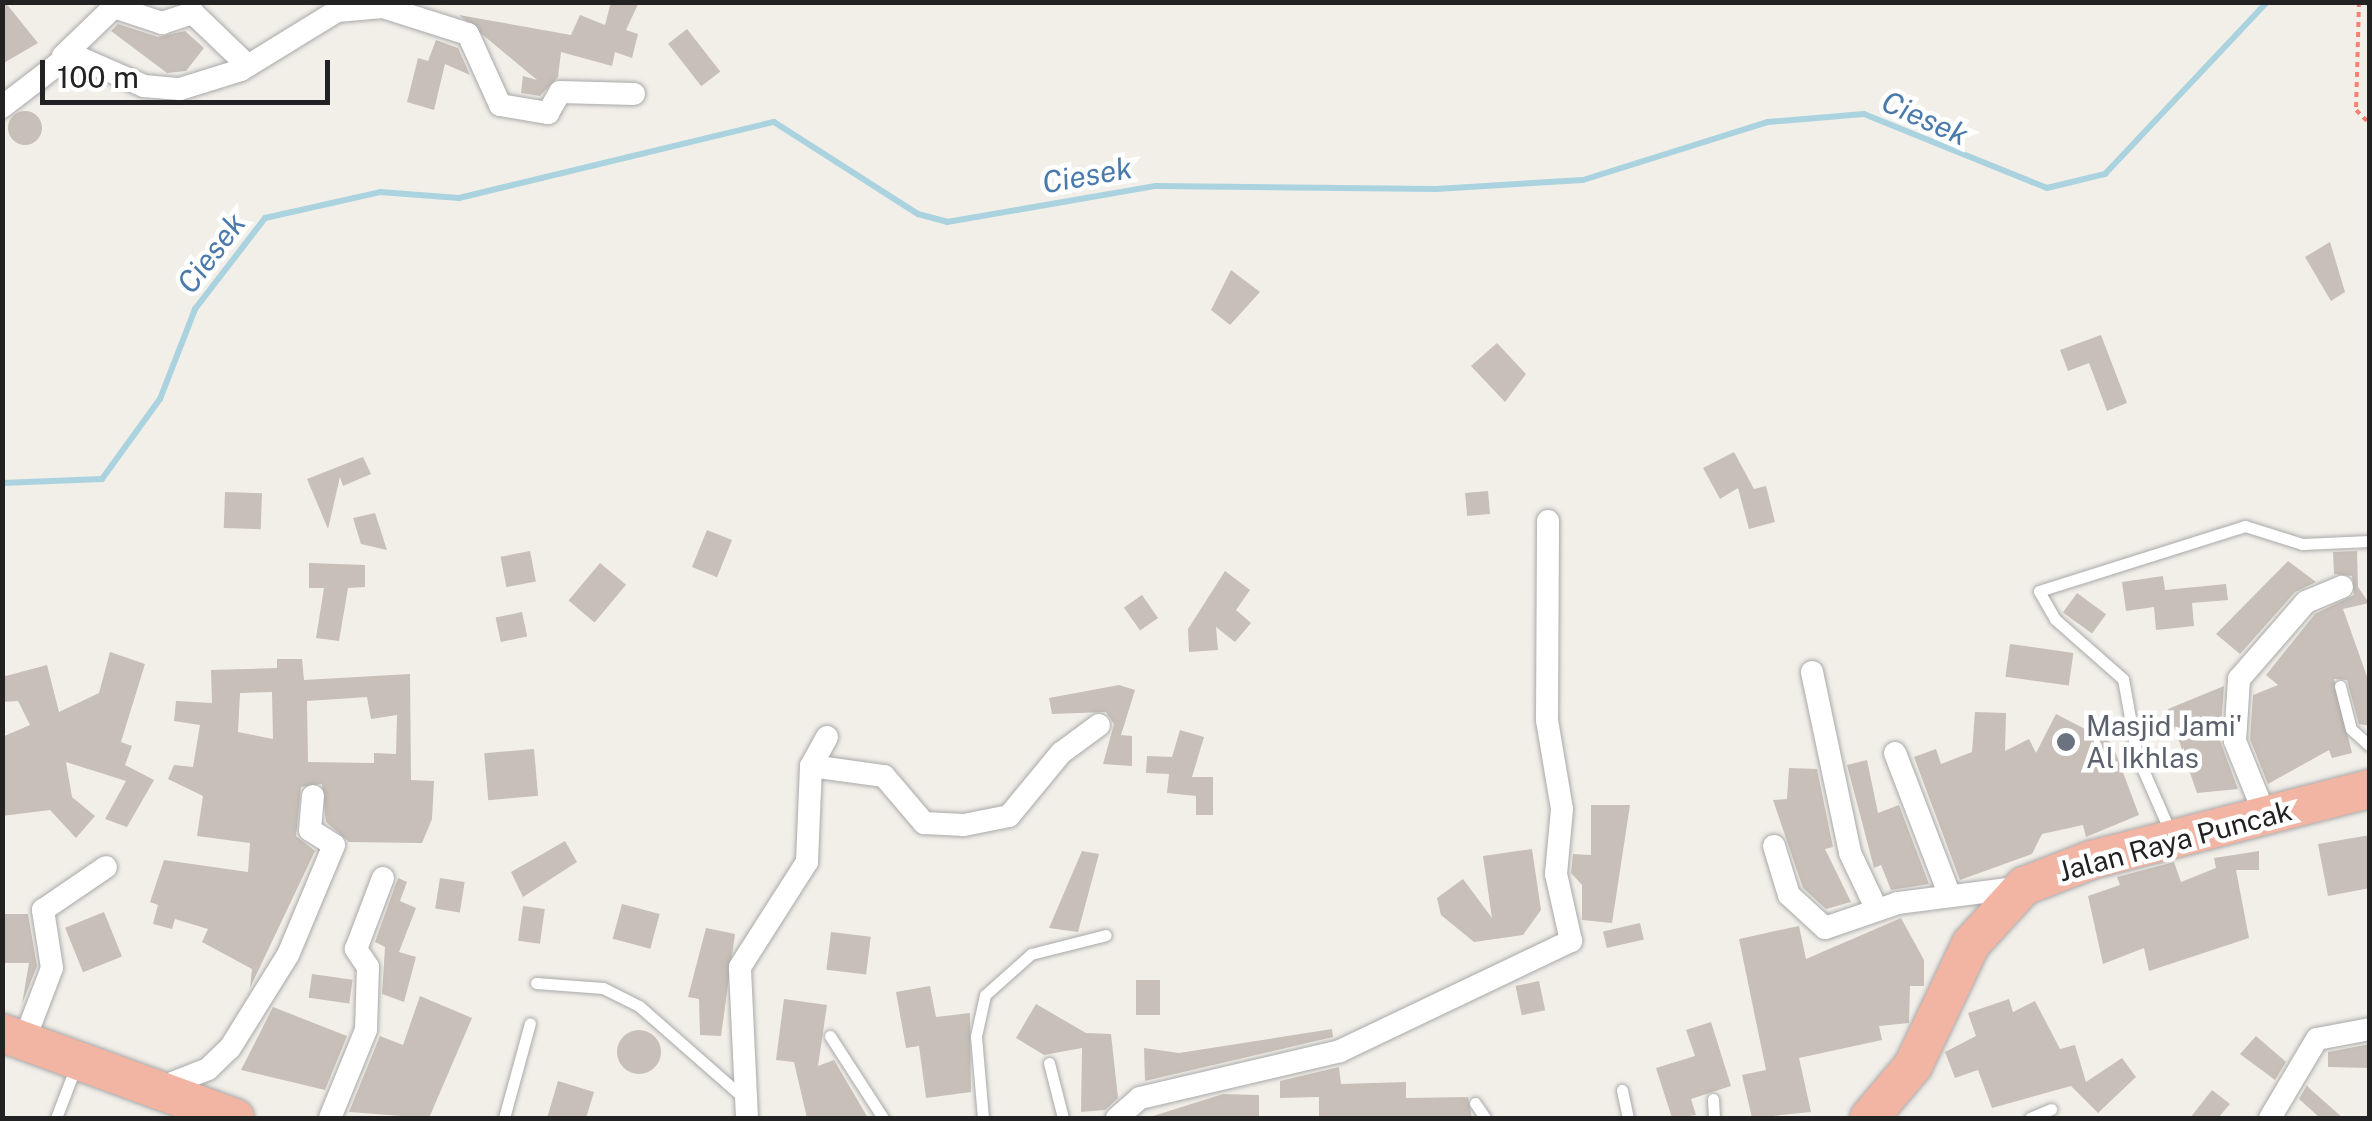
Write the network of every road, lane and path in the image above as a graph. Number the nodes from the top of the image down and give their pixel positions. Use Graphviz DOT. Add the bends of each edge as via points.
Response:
graph roads {
  1 [pos="2359,2"];
  2 [pos="63,56"];
  3 [pos="248,66"];
  4 [pos="634,94"];
  5 [pos="2,107"];
  6 [pos="2370,124"];
  7 [pos="1548,521"];
  8 [pos="2370,540"];
  9 [pos="2342,587"];
  10 [pos="1812,672"];
  11 [pos="2340,686"];
  12 [pos="1098,725"];
  13 [pos="827,737"];
  14 [pos="2370,746"];
  15 [pos="1895,753"];
  16 [pos="811,766"];
  17 [pos="2370,790"];
  18 [pos="313,796"];
  19 [pos="2265,815"];
  20 [pos="2174,840"];
  21 [pos="1774,846"];
  22 [pos="106,867"];
  23 [pos="384,878"];
  24 [pos="2024,886"];
  25 [pos="1950,894"];
  26 [pos="1876,908"];
  27 [pos="1106,936"];
  28 [pos="536,983"];
  29 [pos="530,1023"];
  30 [pos="2370,1029"];
  31 [pos="830,1036"];
  32 [pos="13,1037"];
  33 [pos="77,1063"];
  34 [pos="1049,1063"];
  35 [pos="154,1090"];
  36 [pos="1622,1090"];
  37 [pos="1713,1100"];
  38 [pos="1474,1103"];
  39 [pos="747,1109"];
  40 [pos="2051,1109"];
  41 [pos="56,1118"];
  42 [pos="235,1118"];
  43 [pos="330,1118"];
  44 [pos="504,1118"];
  45 [pos="884,1118"];
  46 [pos="983,1118"];
  47 [pos="1063,1118"];
  48 [pos="1118,1118"];
  49 [pos="1485,1118"];
  50 [pos="1628,1118"];
  51 [pos="1714,1118"];
  52 [pos="1871,1118"];
  53 [pos="2030,1118"];
  54 [pos="2270,1118"];
  1 -- 6 [label="path" via="2356,110"];
  2 -- 3 [label="street" via="86,56 164,91"];
  2 -- 3 [label="street" via="114,8 162,23 192,14"];
  2 -- 5 [label="street"];
  3 -- 4 [label="street" via="304,25 383,8 468,34 500,105 548,113 560,92"];
  7 -- 48 [label="street" via="1546,720 1562,810 1556,874 1572,940 1340,1051 1151,1095"];
  8 -- 20 [label="lane" via="2302,544 2245,526 2038,591 2065,630 2119,672 2143,776"];
  9 -- 19 [label="street" via="2306,602 2262,662 2239,678 2235,741"];
  10 -- 26 [label="street" via="1850,852"];
  11 -- 14 [label="lane" via="2351,729"];
  12 -- 16 [label="street" via="1061,753 1009,816 964,826 924,823 884,776"];
  13 -- 16 [label="street"];
  15 -- 25 [label="street"];
  16 -- 39 [label="street" via="807,862 740,967"];
  17 -- 19 [label="highway, Jalan Raya Puncak"];
  18 -- 35 [label="street" via="310,830 334,844 253,1020 208,1069"];
  19 -- 20 [label="highway, Jalan Raya Puncak"];
  20 -- 24 [label="highway, Jalan Raya Puncak"];
  21 -- 26 [label="street" via="1789,895 1812,924 1830,928"];
  22 -- 32 [label="street" via="43,910 52,968"];
  23 -- 43 [label="street" via="356,949 368,967 366,1030"];
  24 -- 25 [label="street"];
  24 -- 52 [label="highway, Jalan Raya Puncak" via="1971,944 1918,1056"];
  25 -- 26 [label="street"];
  27 -- 46 [label="lane" via="1030,954 986,995 976,1036"];
  28 -- 39 [label="lane" via="603,988 638,1006"];
  29 -- 44 [label="lane"];
  30 -- 54 [label="street" via="2318,1039"];
  31 -- 45 [label="lane"];
  32 -- 33 [label="highway"];
  33 -- 35 [label="highway"];
  33 -- 41 [label="lane"];
  34 -- 47 [label="lane"];
  35 -- 42 [label="highway"];
  36 -- 50 [label="lane"];
  37 -- 51 [label="lane"];
  38 -- 49 [label="lane"];
  40 -- 53 [label="lane"];
}
